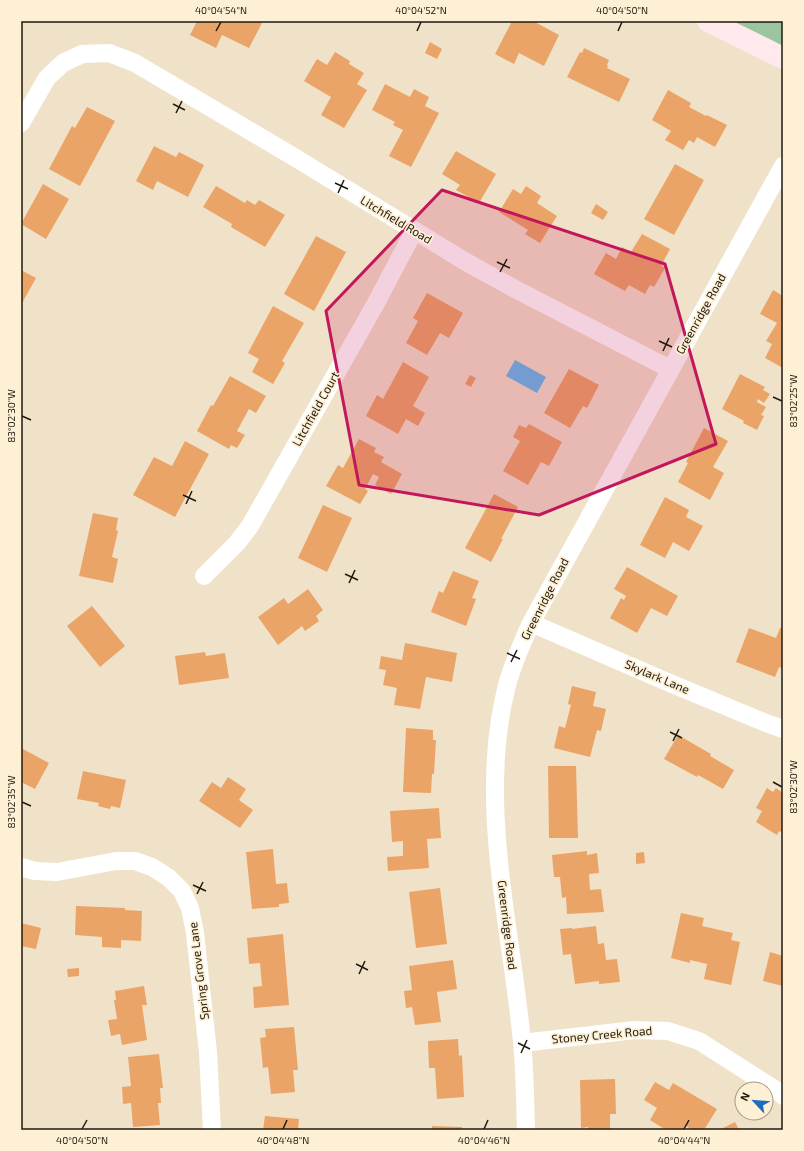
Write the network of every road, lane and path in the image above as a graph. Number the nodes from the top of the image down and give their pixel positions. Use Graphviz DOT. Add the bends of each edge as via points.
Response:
graph roads {
  1 [pos="708,21"];
  2 [pos="783,58"];
  3 [pos="21,123"];
  4 [pos="783,166"];
  5 [pos="414,231"];
  6 [pos="670,369"];
  7 [pos="204,576"];
  8 [pos="531,622"];
  9 [pos="783,729"];
  10 [pos="21,867"];
  11 [pos="522,1043"];
  12 [pos="783,1096"];
  13 [pos="212,1130"];
  14 [pos="526,1130"];
  1 -- 2 [label="main road"];
  3 -- 5 [label="street, Litchfield Road" via="47,78 63,63 82,54 109,53 135,63"];
  4 -- 6 [label="street, Greenridge Road"];
  5 -- 6 [label="street, Litchfield Road" via="515,289"];
  5 -- 7 [label="street, Litchfield Court" via="250,526"];
  6 -- 8 [label="street, Greenridge Road"];
  8 -- 9 [label="street, Skylark Lane"];
  8 -- 11 [label="street, Greenridge Road" via="507,684 496,756 495,815"];
  10 -- 13 [label="street, Spring Grove Lane" via="35,871 57,872 116,861 135,861 152,867 169,878 182,891 190,908 195,933 208,1052"];
  11 -- 12 [label="street, Stoney Creek Road" via="634,1030 668,1031 699,1041"];
  11 -- 14 [label="street, Greenridge Road"];
}
